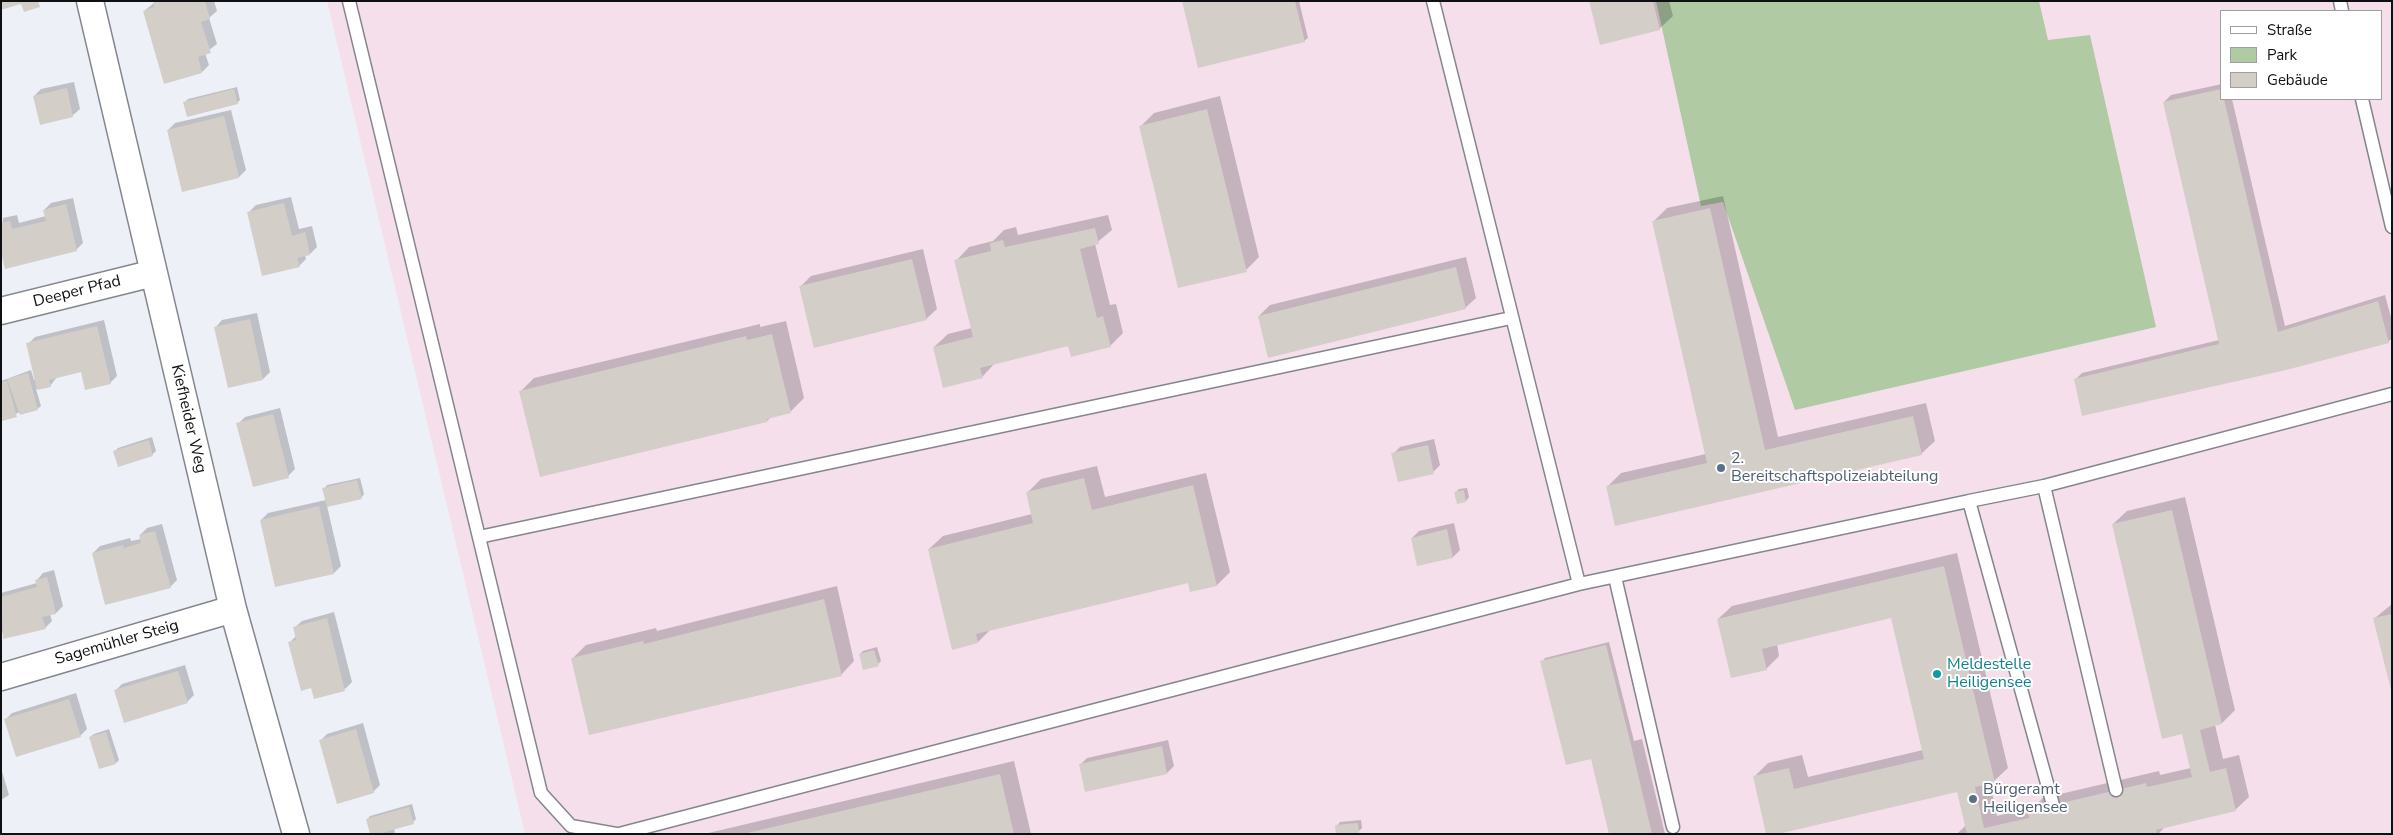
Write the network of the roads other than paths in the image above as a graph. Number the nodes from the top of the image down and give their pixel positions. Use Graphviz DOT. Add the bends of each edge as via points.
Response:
graph roads {
  1 [pos="90,1"];
  2 [pos="349,1"];
  3 [pos="1432,1"];
  4 [pos="2362,100"];
  5 [pos="2392,227"];
  6 [pos="154,273"];
  7 [pos="1,311"];
  8 [pos="1511,318"];
  9 [pos="2392,394"];
  10 [pos="2044,486"];
  11 [pos="1969,501"];
  12 [pos="479,537"];
  13 [pos="1615,577"];
  14 [pos="1580,584"];
  15 [pos="233,609"];
  16 [pos="1,678"];
  17 [pos="2116,790"];
  18 [pos="2053,805"];
  19 [pos="1673,826"];
  20 [pos="570,830"];
  21 [pos="296,834"];
  22 [pos="617,834"];
  1 -- 6 [label="street, Kiefheider Weg"];
  2 -- 12 [label="lane"];
  3 -- 8 [label="lane"];
  4 -- 5 [label="lane"];
  6 -- 7 [label="street, Deeper Pfad"];
  6 -- 15 [label="street, Kiefheider Weg"];
  8 -- 12 [label="lane"];
  8 -- 14 [label="lane"];
  9 -- 10 [label="lane"];
  10 -- 11 [label="lane"];
  10 -- 17 [label="lane"];
  11 -- 13 [label="lane"];
  11 -- 18 [label="lane"];
  12 -- 20 [label="lane" via="541,793"];
  13 -- 14 [label="lane"];
  13 -- 19 [label="lane"];
  14 -- 22 [label="lane"];
  15 -- 16 [label="street, Sagemühler Steig"];
  15 -- 21 [label="street, Kiefheider Weg"];
  20 -- 22 [label="lane"];
}
